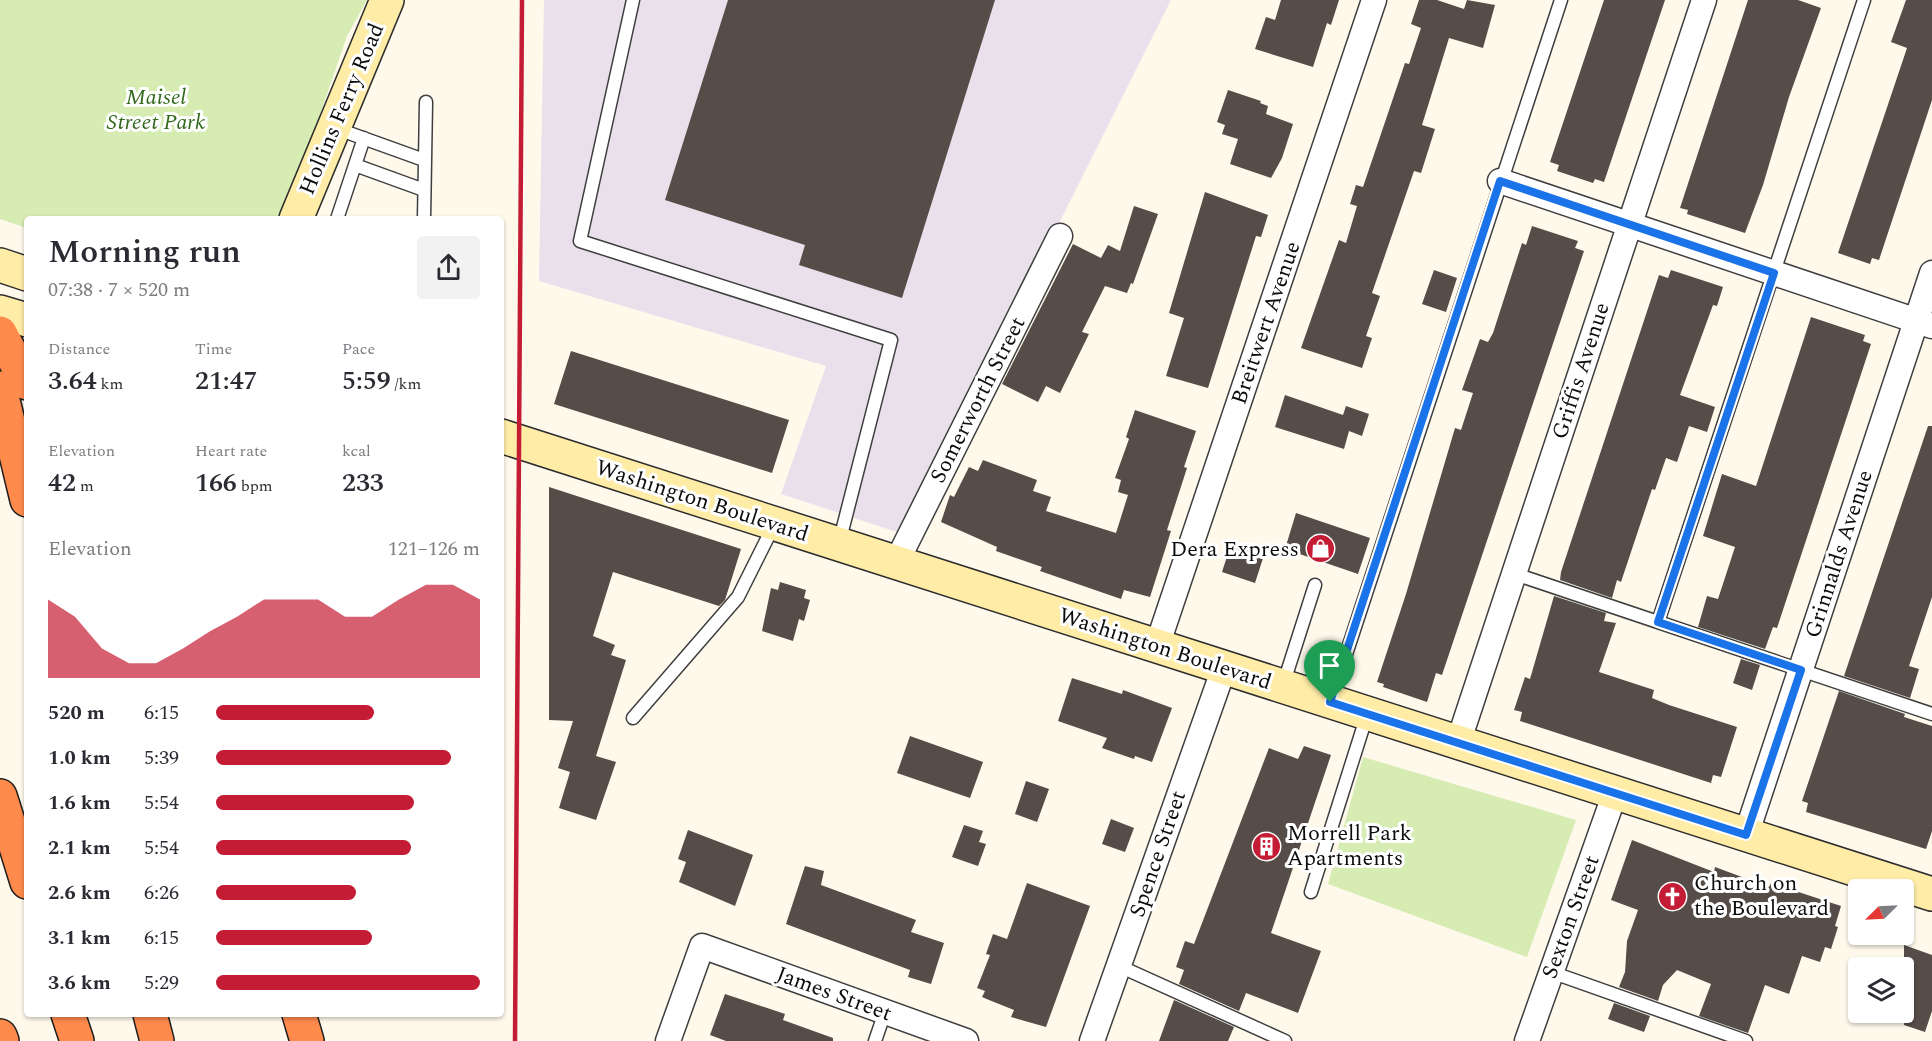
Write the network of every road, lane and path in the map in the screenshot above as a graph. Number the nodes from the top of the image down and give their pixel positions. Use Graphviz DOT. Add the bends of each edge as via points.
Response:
graph roads {
  1 [pos="387,0"];
  2 [pos="633,0"];
  3 [pos="1374,0"];
  4 [pos="1561,0"];
  5 [pos="1704,0"];
  6 [pos="1864,0"];
  7 [pos="426,102"];
  8 [pos="333,127"];
  9 [pos="364,138"];
  10 [pos="424,160"];
  11 [pos="355,165"];
  12 [pos="1500,181"];
  13 [pos="424,190"];
  14 [pos="297,216"];
  15 [pos="338,216"];
  16 [pos="424,216"];
  17 [pos="1630,225"];
  18 [pos="1060,236"];
  19 [pos="0,265"];
  20 [pos="24,273"];
  21 [pos="1774,273"];
  22 [pos="1932,273"];
  23 [pos="0,312"];
  24 [pos="24,319"];
  25 [pos="1924,323"];
  26 [pos="0,333"];
  27 [pos="24,377"];
  28 [pos="0,388"];
  29 [pos="504,437"];
  30 [pos="24,488"];
  31 [pos="775,524"];
  32 [pos="838,544"];
  33 [pos="896,563"];
  34 [pos="1515,574"];
  35 [pos="1315,585"];
  36 [pos="1658,622"];
  37 [pos="1157,646"];
  38 [pos="1224,668"];
  39 [pos="1801,670"];
  40 [pos="1282,686"];
  41 [pos="1330,702"];
  42 [pos="1368,714"];
  43 [pos="1932,714"];
  44 [pos="633,718"];
  45 [pos="1458,742"];
  46 [pos="1615,793"];
  47 [pos="0,796"];
  48 [pos="1746,835"];
  49 [pos="24,872"];
  50 [pos="1311,892"];
  51 [pos="1932,894"];
  52 [pos="1119,966"];
  53 [pos="1551,972"];
  54 [pos="885,1012"];
  55 [pos="70,1017"];
  56 [pos="151,1017"];
  57 [pos="300,1017"];
  58 [pos="0,1036"];
  59 [pos="2,1041"];
  60 [pos="77,1041"];
  61 [pos="157,1041"];
  62 [pos="307,1041"];
  63 [pos="668,1041"];
  64 [pos="875,1041"];
  65 [pos="966,1041"];
  66 [pos="1092,1041"];
  67 [pos="1285,1041"];
  68 [pos="1527,1041"];
  69 [pos="1746,1041"];
  1 -- 8 [label="main road, Hollins Ferry Road"];
  2 -- 32 [label="lane" via="580,241 891,340"];
  3 -- 37 [label="street, Breitwert Avenue"];
  4 -- 12 [label="lane"];
  5 -- 17 [label="street, Griffis Avenue"];
  6 -- 21 [label="lane"];
  7 -- 10 [label="lane"];
  8 -- 9 [label="lane"];
  8 -- 14 [label="main road, Hollins Ferry Road"];
  9 -- 10 [label="lane"];
  9 -- 11 [label="lane"];
  10 -- 13 [label="lane"];
  11 -- 13 [label="lane"];
  11 -- 15 [label="lane"];
  12 -- 17 [label="street"];
  12 -- 41 [label="lane"];
  13 -- 16 [label="lane"];
  17 -- 21 [label="street"];
  17 -- 34 [label="street, Griffis Avenue"];
  18 -- 33 [label="street, Somerworth Street"];
  19 -- 20 [label="main road"];
  21 -- 25 [label="street"];
  21 -- 36 [label="lane"];
  22 -- 25 [label="street, Grinnalds Avenue"];
  23 -- 24 [label="main road"];
  25 -- 39 [label="street, Grinnalds Avenue"];
  26 -- 27 [label="highway"];
  28 -- 30 [label="highway"];
  29 -- 31 [label="main road, Washington Boulevard"];
  31 -- 32 [label="main road, Washington Boulevard"];
  31 -- 44 [label="lane" via="738,597"];
  32 -- 33 [label="main road, Washington Boulevard"];
  33 -- 37 [label="main road, Washington Boulevard"];
  34 -- 36 [label="lane"];
  34 -- 45 [label="street, Griffis Avenue"];
  35 -- 40 [label="lane"];
  36 -- 39 [label="lane"];
  37 -- 38 [label="main road, Washington Boulevard"];
  38 -- 40 [label="main road, Washington Boulevard"];
  38 -- 52 [label="street, Spence Street"];
  39 -- 43 [label="lane"];
  39 -- 48 [label="street, Grinnalds Avenue"];
  40 -- 41 [label="main road, Washington Boulevard"];
  41 -- 42 [label="main road, Washington Boulevard"];
  42 -- 45 [label="main road, Washington Boulevard"];
  42 -- 50 [label="lane"];
  45 -- 46 [label="main road, Washington Boulevard"];
  46 -- 48 [label="main road, Washington Boulevard"];
  46 -- 53 [label="street, Sexton Street"];
  47 -- 49 [label="highway"];
  48 -- 51 [label="main road, Washington Boulevard"];
  52 -- 66 [label="street, Spence Street"];
  52 -- 67 [label="lane"];
  53 -- 68 [label="street, Sexton Street"];
  53 -- 69 [label="lane"];
  54 -- 63 [label="street, James Street" via="702,946"];
  54 -- 64 [label="lane"];
  54 -- 65 [label="street, James Street"];
  55 -- 60 [label="highway"];
  56 -- 61 [label="highway"];
  57 -- 62 [label="highway"];
  58 -- 59 [label="highway"];
}
